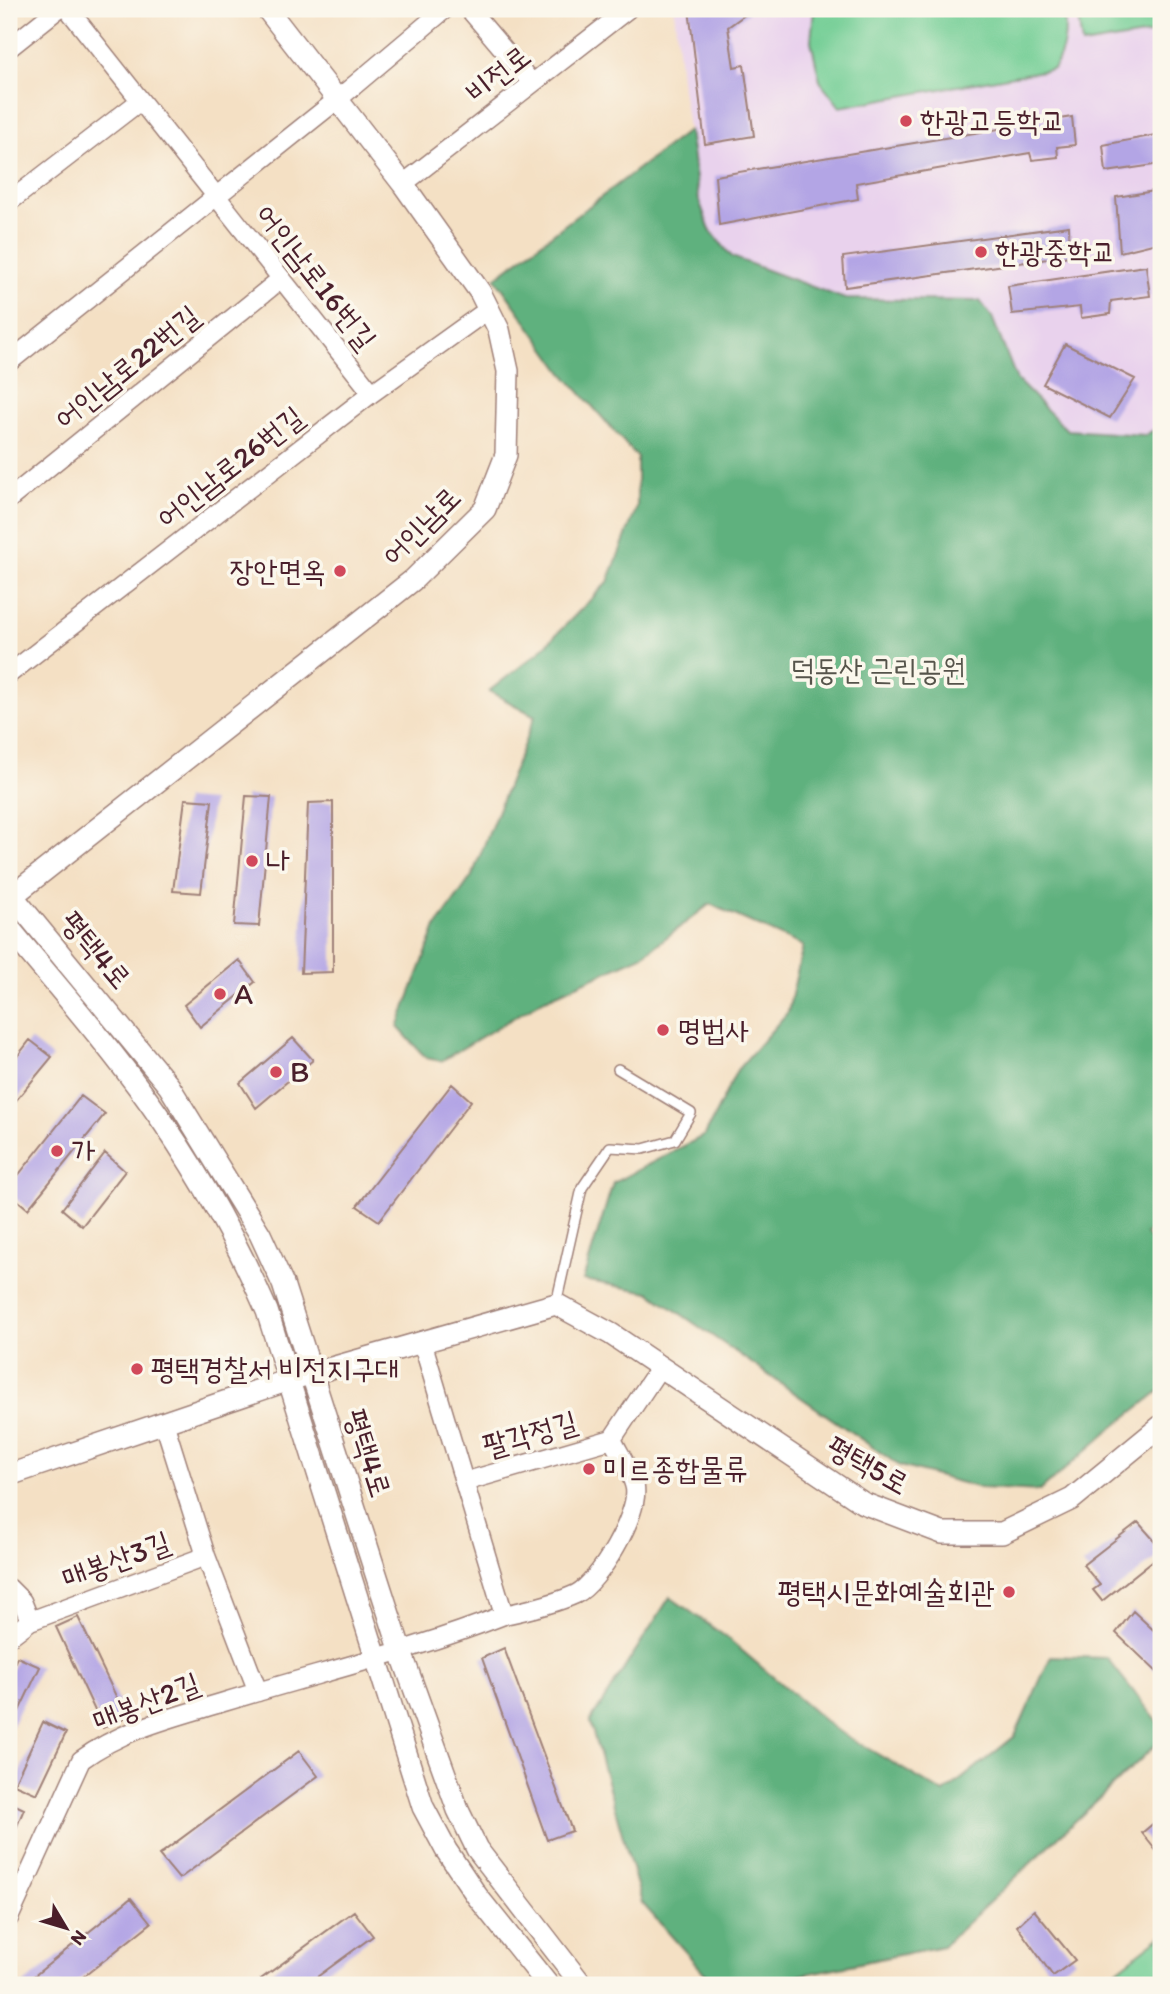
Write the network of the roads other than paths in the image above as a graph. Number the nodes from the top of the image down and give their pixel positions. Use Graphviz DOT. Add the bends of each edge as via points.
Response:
graph roads {
  1 [pos="58,9"];
  2 [pos="68,9"];
  3 [pos="267,9"];
  4 [pos="445,9"];
  5 [pos="469,9"];
  6 [pos="628,9"];
  7 [pos="9,48"];
  8 [pos="532,83"];
  9 [pos="338,99"];
  10 [pos="140,101"];
  11 [pos="403,184"];
  12 [pos="217,195"];
  13 [pos="9,202"];
  14 [pos="281,279"];
  15 [pos="489,309"];
  16 [pos="9,362"];
  17 [pos="372,393"];
  18 [pos="9,499"];
  19 [pos="9,674"];
  20 [pos="10,894"];
  21 [pos="9,928"];
  22 [pos="618,1069"];
  23 [pos="556,1304"];
  24 [pos="422,1341"];
  25 [pos="660,1367"];
  26 [pos="311,1374"];
  27 [pos="289,1380"];
  28 [pos="164,1422"];
  29 [pos="1161,1426"];
  30 [pos="612,1439"];
  31 [pos="10,1471"];
  32 [pos="464,1482"];
  33 [pos="206,1556"];
  34 [pos="9,1588"];
  35 [pos="504,1615"];
  36 [pos="30,1621"];
  37 [pos="9,1637"];
  38 [pos="401,1653"];
  39 [pos="376,1658"];
  40 [pos="258,1692"];
  41 [pos="9,1918"];
  42 [pos="548,1985"];
  43 [pos="582,1985"];
  1 -- 7 [label="street"];
  2 -- 10 [label="street"];
  3 -- 9 [label="street, 어인남로"];
  4 -- 9 [label="street, 어인남로16번길"];
  5 -- 8 [label="street"];
  6 -- 8 [label="street, 비전로"];
  8 -- 11 [label="street, 비전로"];
  9 -- 11 [label="street, 어인남로"];
  9 -- 12 [label="street, 어인남로16번길"];
  10 -- 12 [label="street"];
  10 -- 13 [label="street"];
  11 -- 15 [label="street, 어인남로"];
  12 -- 14 [label="street, 어인남로16번길"];
  12 -- 16 [label="street, 어인남로16번길"];
  14 -- 17 [label="street, 어인남로16번길"];
  14 -- 18 [label="street, 어인남로22번길"];
  15 -- 17 [label="street, 어인남로26번길"];
  15 -- 20 [label="street, 어인남로" via="508,371 508,409 506,455 485,509 413,580"];
  17 -- 19 [label="street, 어인남로26번길"];
  20 -- 26 [label="street, 평택4로" via="187,1114 273,1259"];
  21 -- 27 [label="street, 평택4로" via="149,1102 211,1198 267,1311"];
  22 -- 23 [label="lane" via="691,1113 675,1140 643,1149 610,1147 582,1188"];
  23 -- 24 [label="street"];
  23 -- 25 [label="street, 평택5로"];
  24 -- 26 [label="street"];
  24 -- 32 [label="street, 팔각정길"];
  25 -- 29 [label="street, 평택5로" via="863,1503 943,1533 1002,1533 1072,1499"];
  25 -- 30 [label="street, 팔각정길"];
  26 -- 27 [label="street"];
  26 -- 38 [label="street, 평택4로"];
  27 -- 28 [label="street"];
  27 -- 39 [label="street, 평택4로"];
  28 -- 31 [label="street"];
  28 -- 33 [label="street, 매봉산3길"];
  30 -- 32 [label="street, 팔각정길"];
  30 -- 35 [label="street, 팔각정길" via="635,1488 634,1507 616,1546 579,1592"];
  32 -- 35 [label="street, 팔각정길"];
  33 -- 36 [label="street, 매봉산3길"];
  33 -- 40 [label="street, 매봉산3길"];
  34 -- 36 [label="street" via="22,1601"];
  35 -- 38 [label="street, 팔각정길"];
  36 -- 37 [label="street, 매봉산3길"];
  38 -- 39 [label="street, 매봉산2길"];
  38 -- 43 [label="street, 평택4로" via="458,1810 477,1849"];
  39 -- 40 [label="street, 매봉산2길"];
  39 -- 42 [label="street, 평택4로" via="423,1807 477,1896"];
  40 -- 41 [label="street, 매봉산2길" via="139,1728 81,1760"];
}
